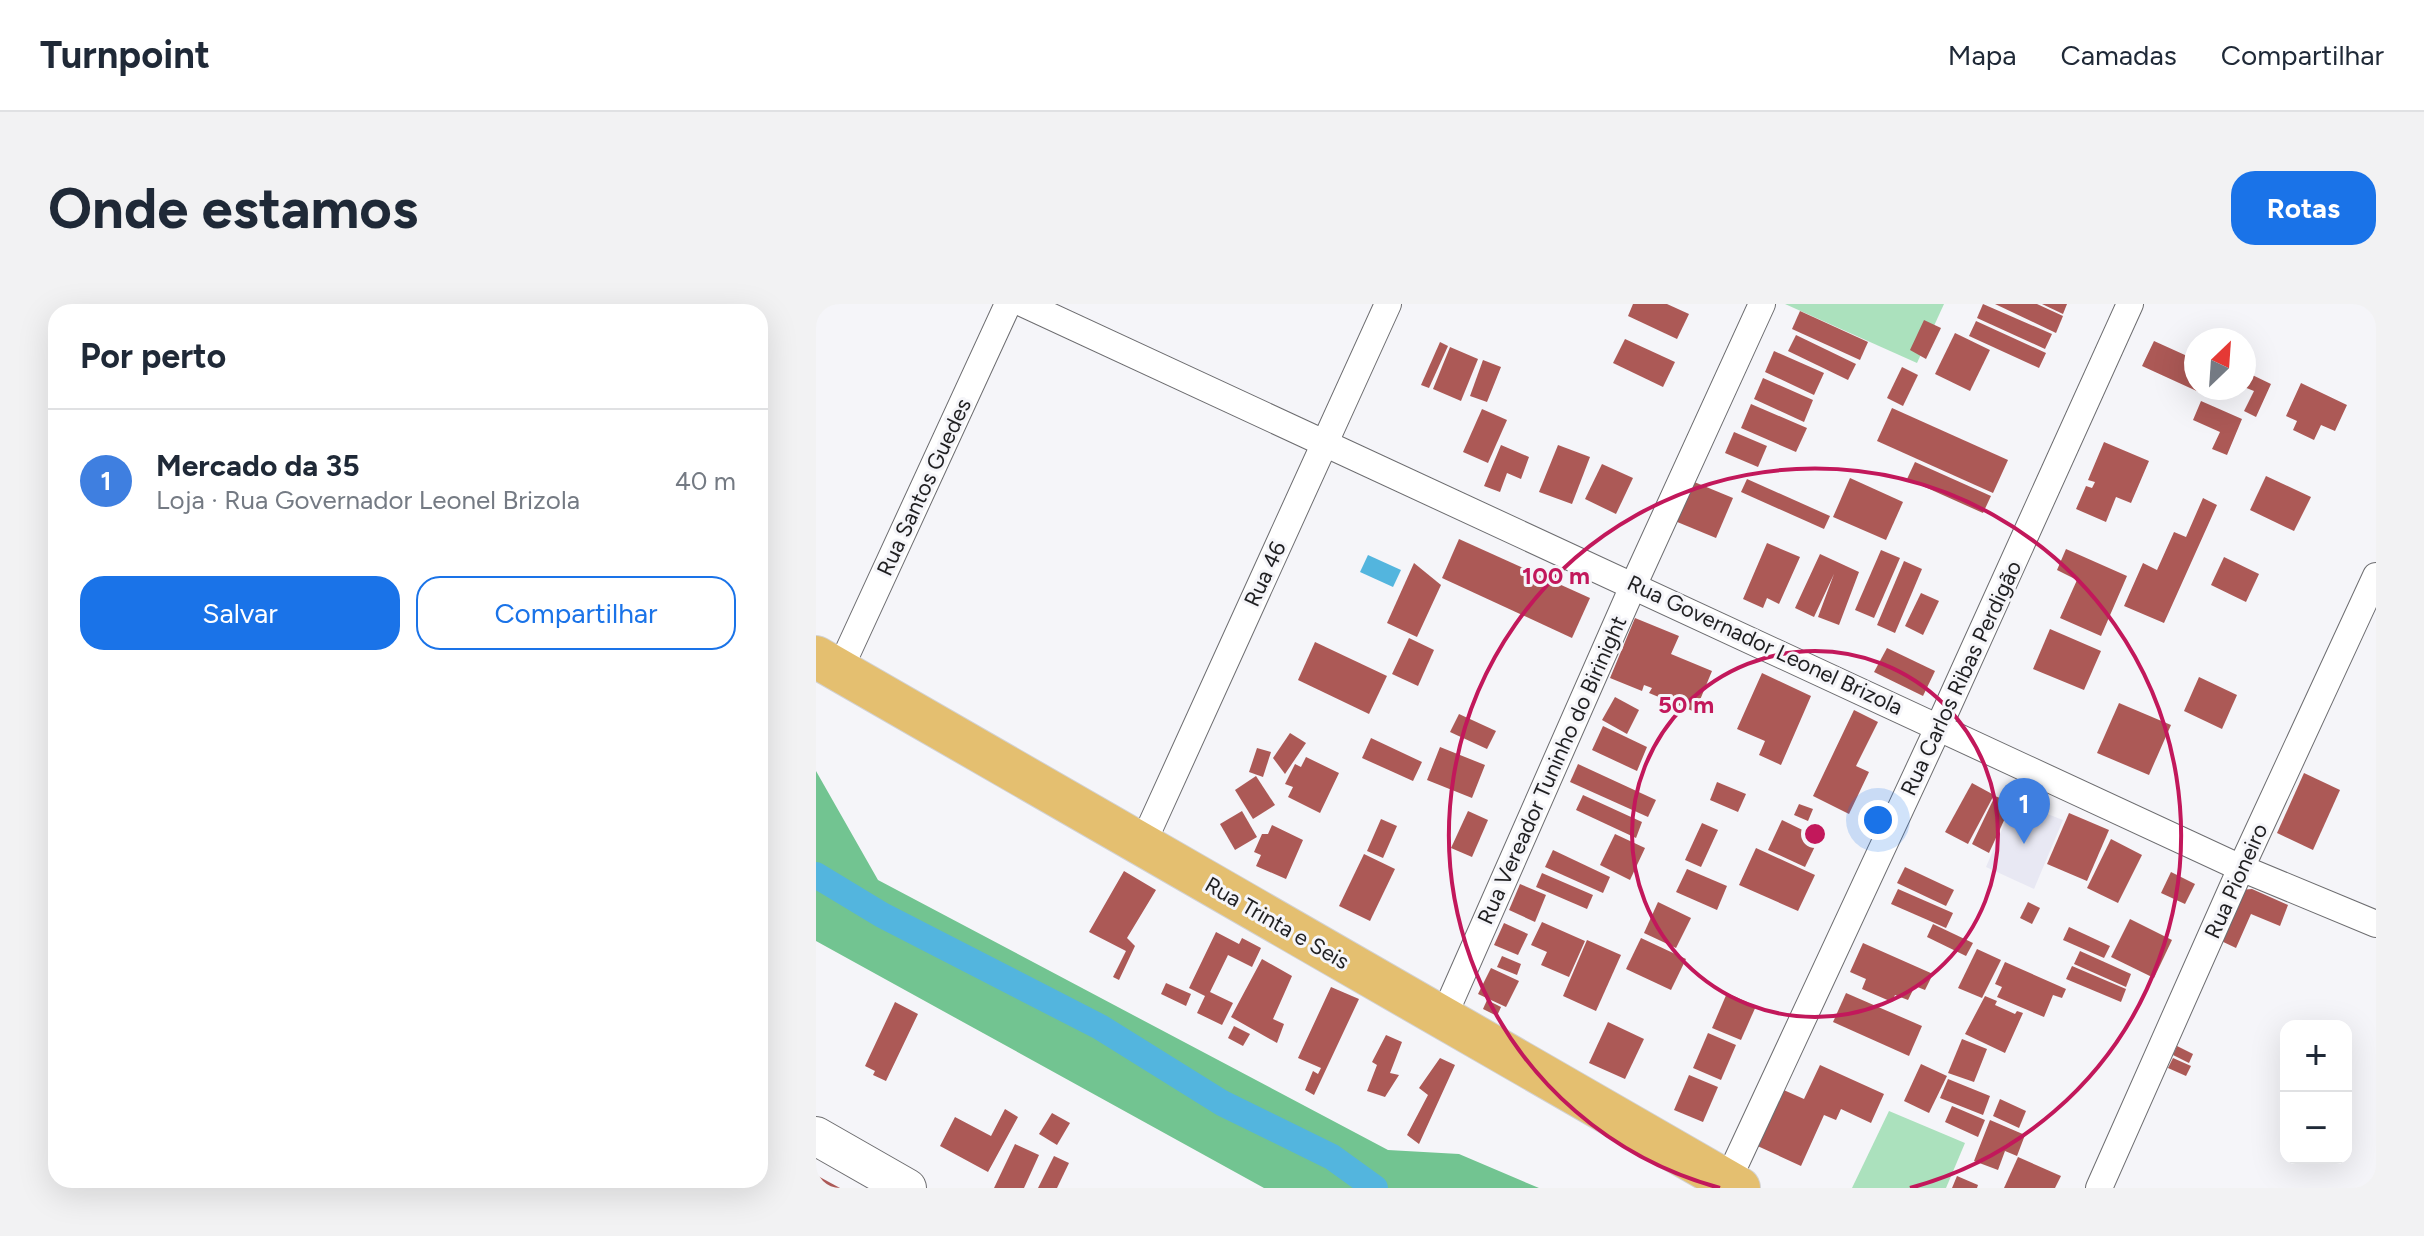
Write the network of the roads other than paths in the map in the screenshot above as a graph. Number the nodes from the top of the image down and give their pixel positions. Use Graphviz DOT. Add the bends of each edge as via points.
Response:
graph roads {
  1 [pos="1008,304"];
  2 [pos="1024,304"];
  3 [pos="1388,304"];
  4 [pos="1762,304"];
  5 [pos="2130,304"];
  6 [pos="1325,444"];
  7 [pos="2376,576"];
  8 [pos="1634,584"];
  9 [pos="828,664"];
  10 [pos="1939,726"];
  11 [pos="1142,845"];
  12 [pos="2241,868"];
  13 [pos="2376,924"];
  14 [pos="1443,1018"];
  15 [pos="816,1136"];
  16 [pos="1733,1185"];
  17 [pos="907,1188"];
  18 [pos="2099,1188"];
  1 -- 9 [label="street, Rua Santos Guedes"];
  2 -- 6 [label="street, Rua Governador Leonel Brizola"];
  3 -- 6 [label="street, Rua 46"];
  4 -- 8 [label="street, Rua Vereador Tuninho do Birinight"];
  5 -- 10 [label="street, Rua Carlos Ribas Perdigão"];
  6 -- 8 [label="street, Rua Governador Leonel Brizola"];
  6 -- 11 [label="street, Rua 46"];
  7 -- 12 [label="street, Rua Pioneiro"];
  8 -- 10 [label="street, Rua Governador Leonel Brizola"];
  8 -- 14 [label="street, Rua Vereador Tuninho do Birinight"];
  9 -- 11 [label="main road, Rua Trinta e Seis"];
  10 -- 12 [label="street, Rua Governador Leonel Brizola"];
  10 -- 16 [label="street, Rua Carlos Ribas Perdigão"];
  11 -- 14 [label="main road, Rua Trinta e Seis"];
  12 -- 13 [label="street, Rua Governador Leonel Brizola"];
  12 -- 18 [label="street, Rua Pioneiro"];
  14 -- 16 [label="main road, Rua Trinta e Seis"];
  15 -- 17 [label="street"];
}
